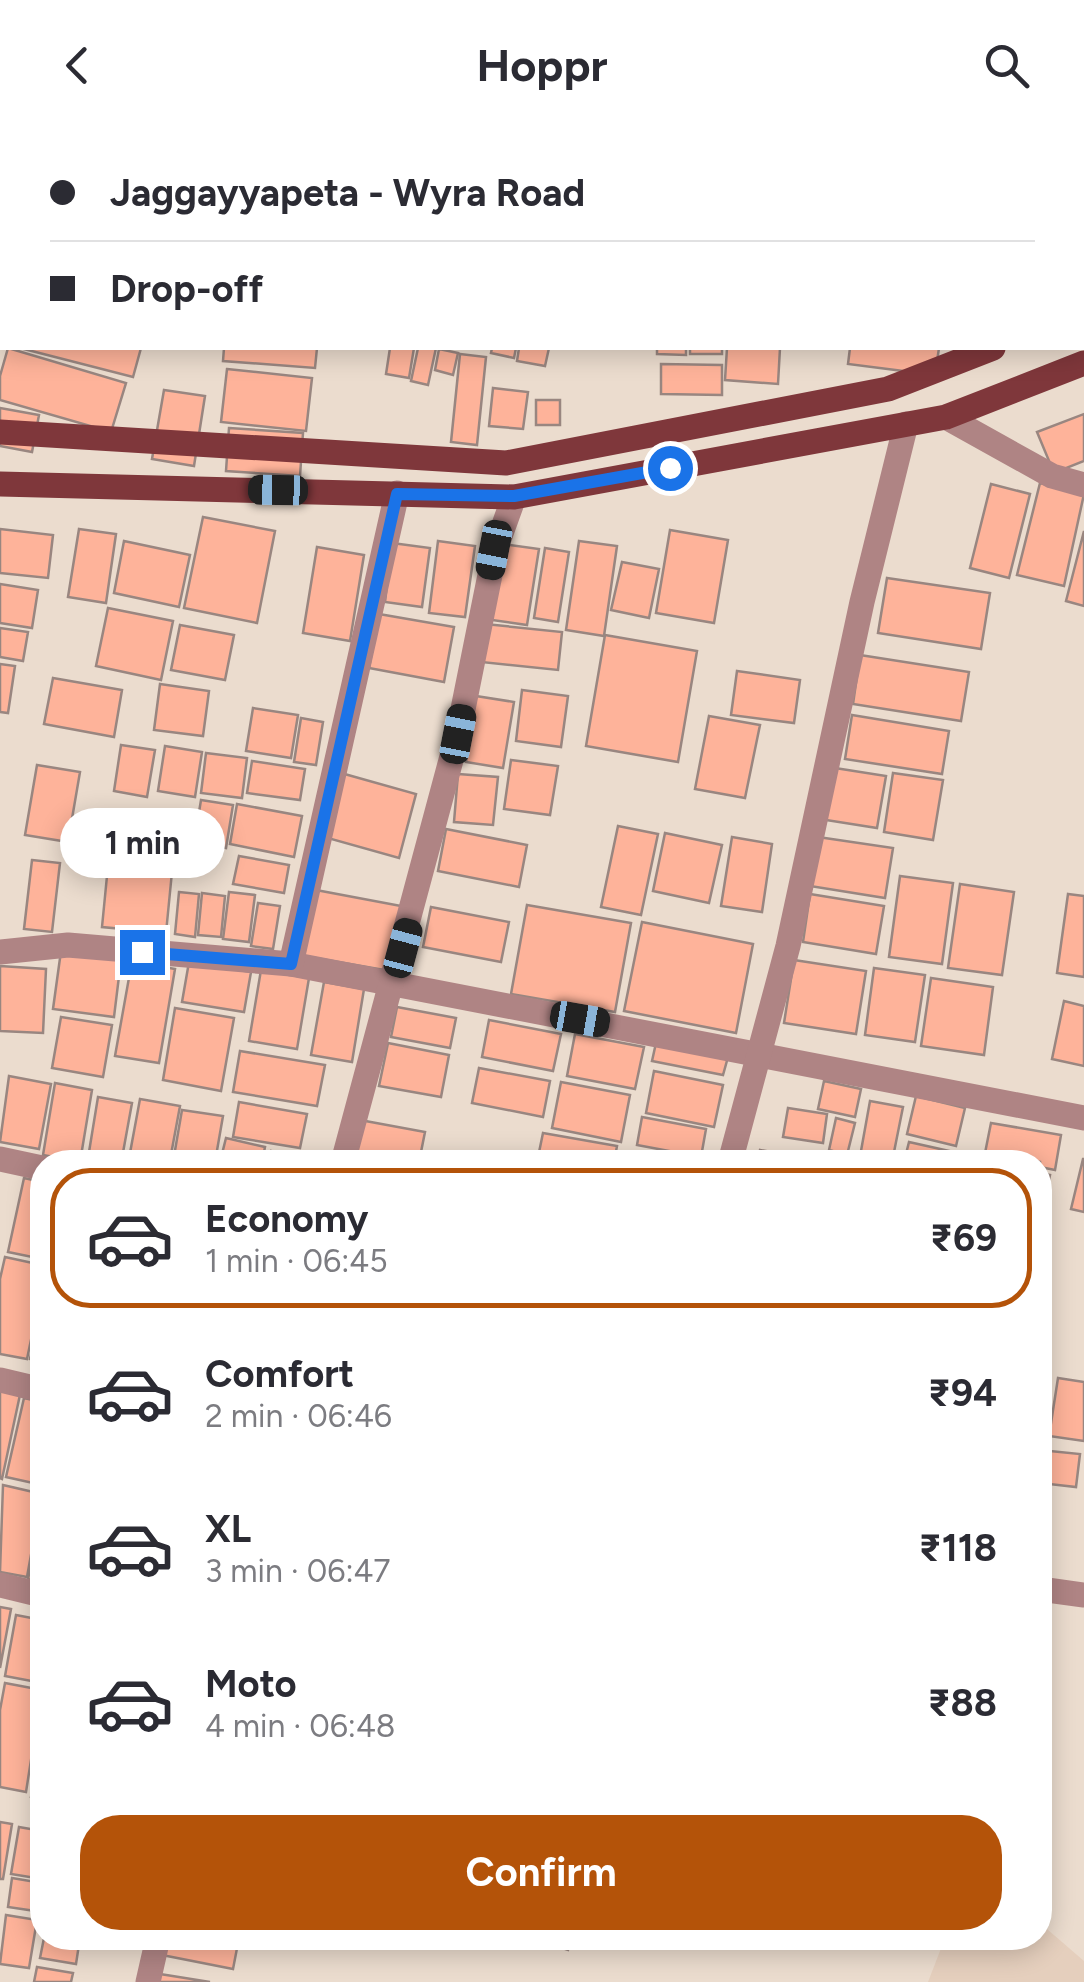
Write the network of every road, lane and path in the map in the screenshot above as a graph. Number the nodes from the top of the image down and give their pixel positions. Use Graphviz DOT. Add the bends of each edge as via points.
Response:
graph roads {
  1 [pos="988,350"];
  2 [pos="1084,363"];
  3 [pos="946,416"];
  4 [pos="906,424"];
  5 [pos="0,432"];
  6 [pos="0,484"];
  7 [pos="1084,484"];
  8 [pos="397,494"];
  9 [pos="514,496"];
  10 [pos="0,952"];
  11 [pos="291,964"];
  12 [pos="394,984"];
  13 [pos="758,1053"];
  14 [pos="1084,1118"];
  15 [pos="346,1150"];
  16 [pos="733,1150"];
  17 [pos="0,1159"];
  18 [pos="30,1165"];
  19 [pos="0,1380"];
  20 [pos="30,1387"];
  21 [pos="0,1585"];
  22 [pos="1052,1591"];
  23 [pos="30,1593"];
  24 [pos="1084,1595"];
  25 [pos="155,1950"];
  26 [pos="148,1982"];
  1 -- 5 [label="main road" via="888,389 506,463"];
  2 -- 3 [label="main road"];
  3 -- 4 [label="main road"];
  3 -- 7 [label="street" via="1052,476"];
  4 -- 9 [label="main road"];
  4 -- 13 [label="street"];
  6 -- 8 [label="main road"];
  8 -- 9 [label="main road"];
  8 -- 11 [label="street"];
  9 -- 12 [label="street" via="494,550 458,734"];
  10 -- 11 [label="street" via="68,945"];
  11 -- 12 [label="street"];
  12 -- 13 [label="street"];
  12 -- 15 [label="street"];
  13 -- 14 [label="street"];
  13 -- 16 [label="street"];
  17 -- 18 [label="street"];
  19 -- 20 [label="street"];
  21 -- 23 [label="street"];
  22 -- 24 [label="street"];
  25 -- 26 [label="street"];
}
